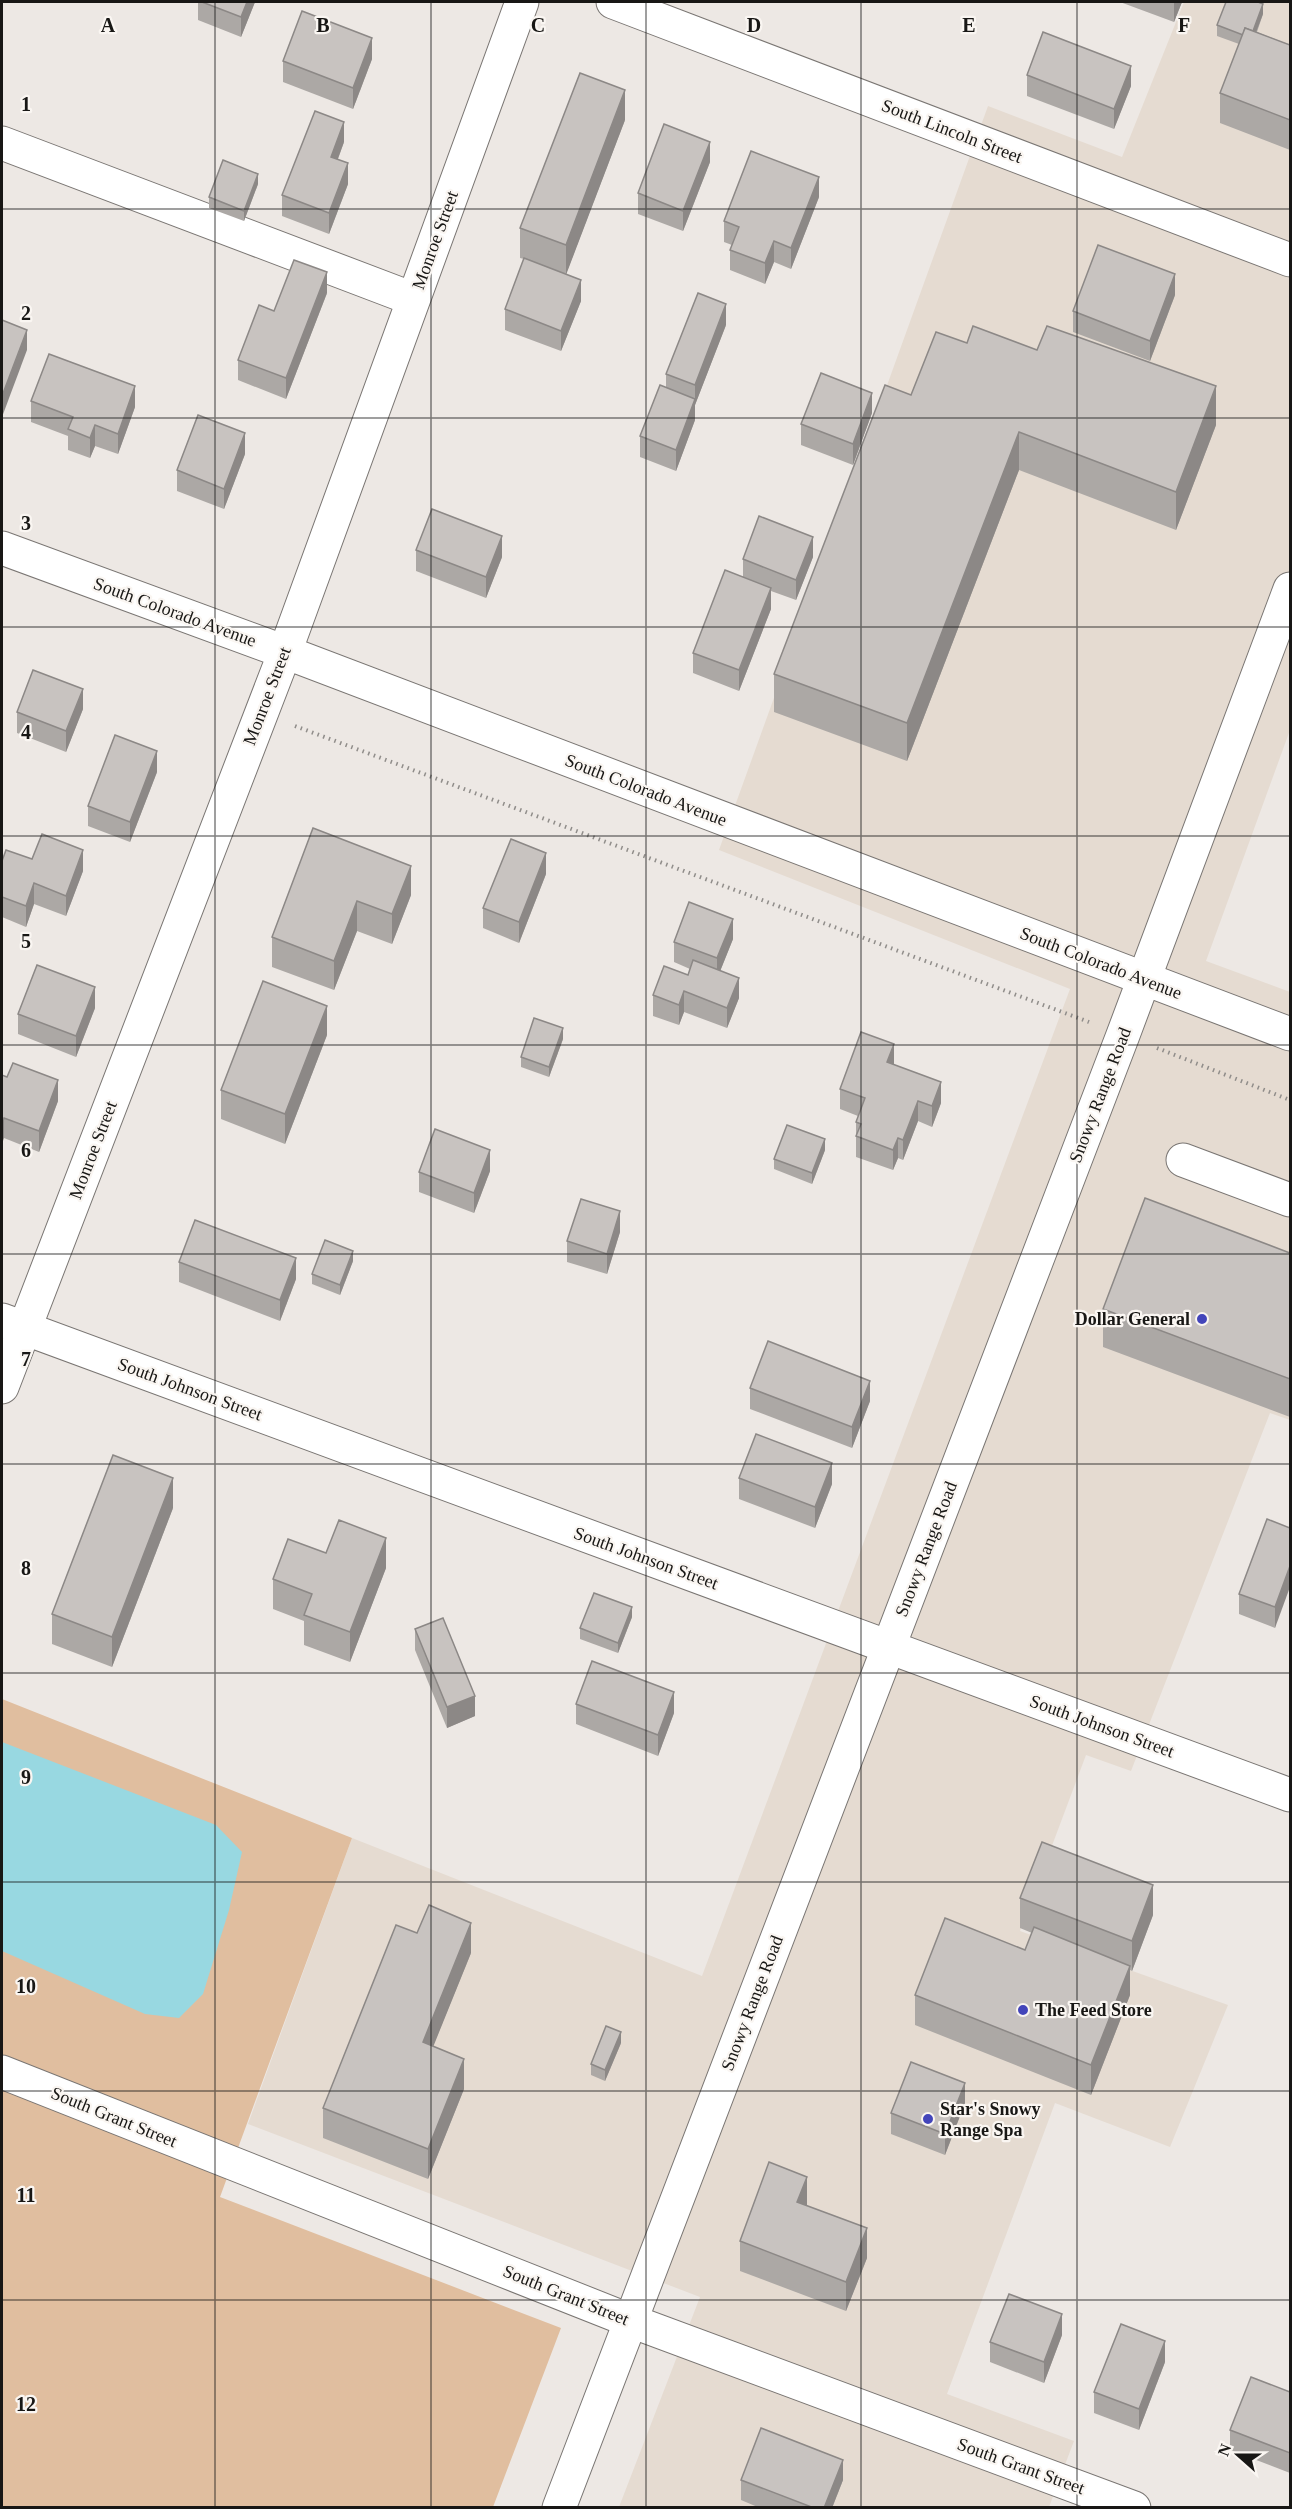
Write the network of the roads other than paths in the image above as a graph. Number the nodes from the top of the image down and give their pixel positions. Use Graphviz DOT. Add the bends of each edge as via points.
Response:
graph roads {
  1 [pos="522,2"];
  2 [pos="614,2"];
  3 [pos="2,143"];
  4 [pos="1290,260"];
  5 [pos="413,299"];
  6 [pos="2,548"];
  7 [pos="1290,589"];
  8 [pos="285,652"];
  9 [pos="1144,980"];
  10 [pos="1290,1034"];
  11 [pos="1183,1160"];
  12 [pos="1288,1193"];
  13 [pos="13,1324"];
  14 [pos="2,1387"];
  15 [pos="888,1647"];
  16 [pos="1290,1795"];
  17 [pos="2,2072"];
  18 [pos="631,2321"];
  19 [pos="559,2508"];
  20 [pos="1134,2508"];
  1 -- 5 [label="street, Monroe Street"];
  2 -- 4 [label="street, South Lincoln Street"];
  3 -- 5 [label="street"];
  5 -- 8 [label="street, Monroe Street"];
  6 -- 8 [label="street, South Colorado Avenue"];
  7 -- 9 [label="street, Snowy Range Road"];
  8 -- 9 [label="street, South Colorado Avenue"];
  8 -- 13 [label="street, Monroe Street"];
  9 -- 10 [label="street, South Colorado Avenue"];
  9 -- 15 [label="street, Snowy Range Road"];
  11 -- 12 [label="street"];
  13 -- 14 [label="street, Monroe Street"];
  13 -- 15 [label="street, South Johnson Street"];
  15 -- 16 [label="street, South Johnson Street"];
  15 -- 18 [label="street, Snowy Range Road"];
  17 -- 18 [label="street, South Grant Street"];
  18 -- 19 [label="street, Snowy Range Road"];
  18 -- 20 [label="street, South Grant Street"];
}
